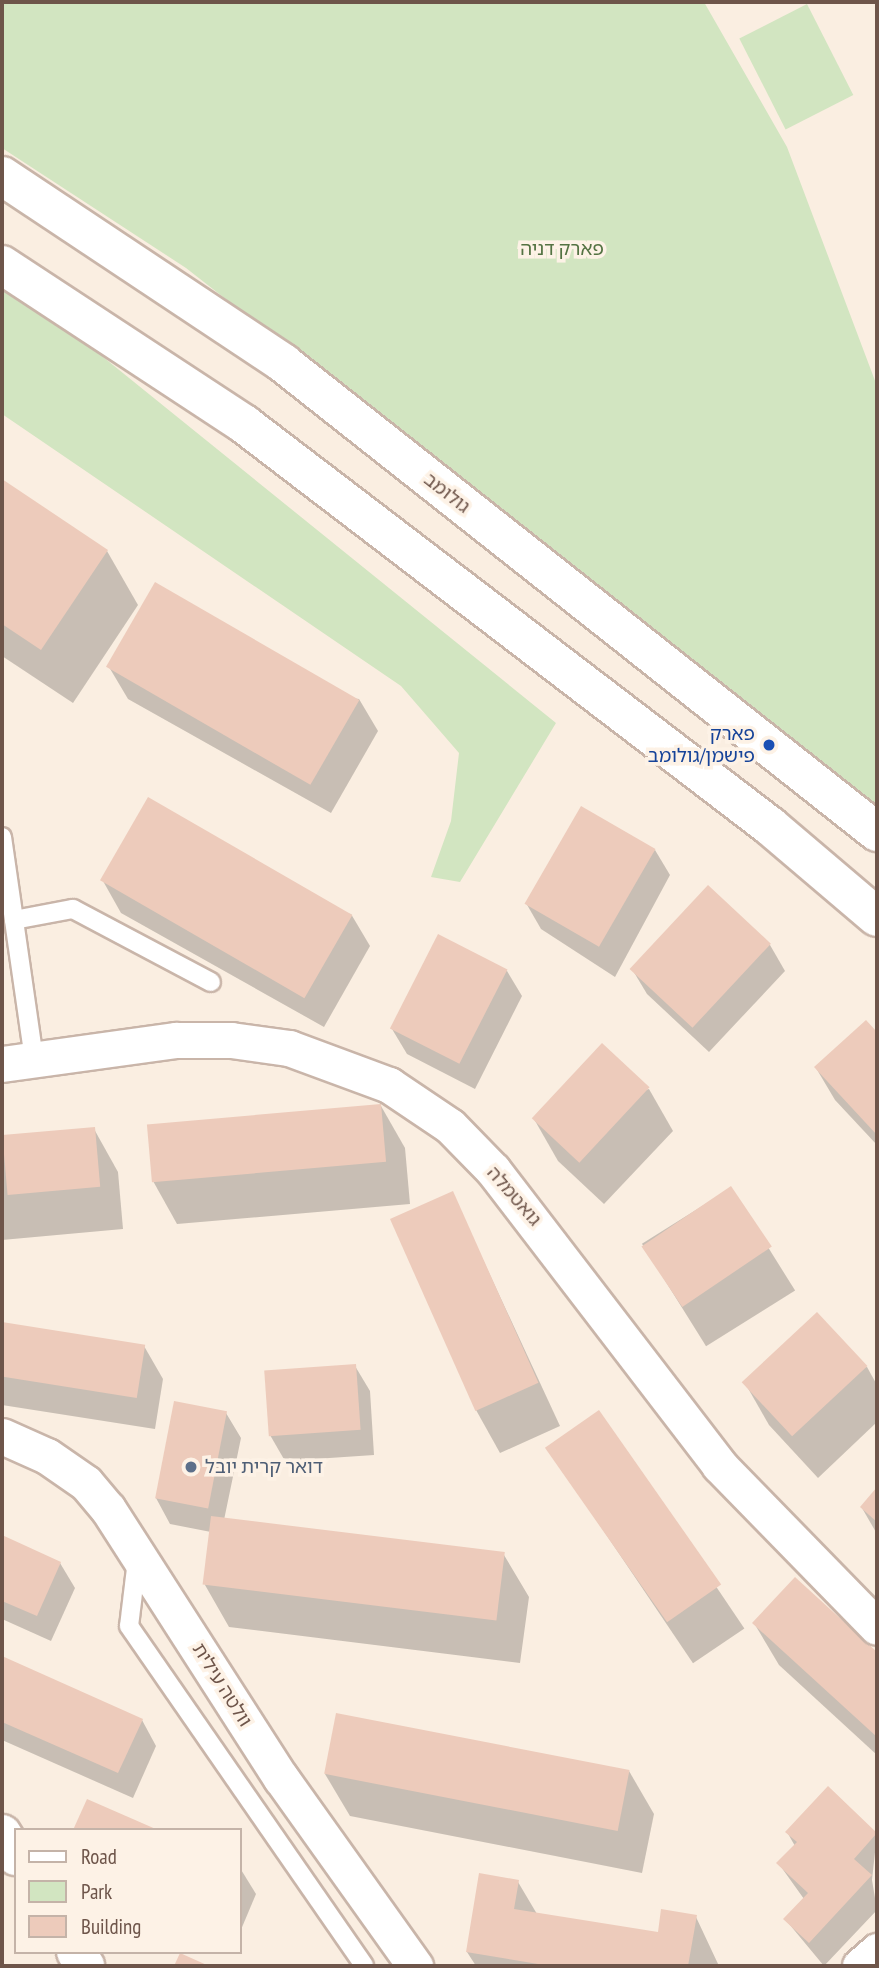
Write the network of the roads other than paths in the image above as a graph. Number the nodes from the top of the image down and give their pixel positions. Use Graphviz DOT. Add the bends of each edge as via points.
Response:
graph roads {
  1 [pos="2,176"];
  2 [pos="2,265"];
  3 [pos="877,832"];
  4 [pos="2,837"];
  5 [pos="877,917"];
  6 [pos="14,920"];
  7 [pos="211,982"];
  8 [pos="18,1062"];
  9 [pos="2,1436"];
  10 [pos="138,1553"];
  11 [pos="877,1627"];
  12 [pos="2,1834"];
  13 [pos="14,1853"];
  14 [pos="877,1951"];
  15 [pos="364,1966"];
  16 [pos="415,1966"];
  17 [pos="860,1966"];
  1 -- 3 [label="main road, גולומב" via="283,363"];
  2 -- 5 [label="main road" via="244,424 770,826"];
  4 -- 6 [label="lane"];
  6 -- 7 [label="lane" via="73,909"];
  6 -- 8 [label="lane"];
  8 -- 11 [label="street, גואטמלה" via="176,1040 231,1040 346,1064 410,1098 450,1126 493,1170 719,1465"];
  9 -- 10 [label="street, וולטה עילית" via="86,1483"];
  10 -- 15 [label="lane" via="129,1626"];
  10 -- 16 [label="street, וולטה עילית" via="281,1778"];
  12 -- 13 [label="main road"];
  14 -- 17 [label="street"];
}
